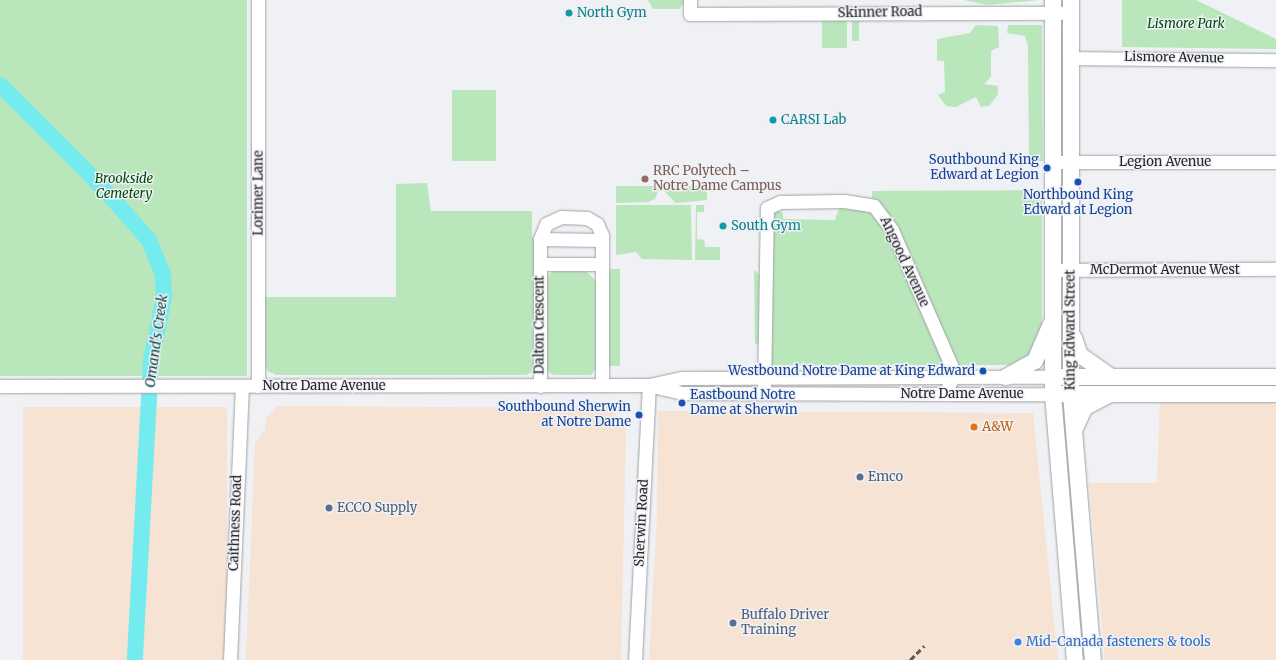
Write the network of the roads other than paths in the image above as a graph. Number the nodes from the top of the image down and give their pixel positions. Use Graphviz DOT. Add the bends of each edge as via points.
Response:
graph roads {
  1 [pos="258,0"];
  2 [pos="690,0"];
  3 [pos="1053,6"];
  4 [pos="1071,6"];
  5 [pos="1071,58"];
  6 [pos="1276,60"];
  7 [pos="1054,162"];
  8 [pos="1072,162"];
  9 [pos="1276,162"];
  10 [pos="540,239"];
  11 [pos="602,240"];
  12 [pos="540,264"];
  13 [pos="602,264"];
  14 [pos="1276,269"];
  15 [pos="1054,270"];
  16 [pos="1071,270"];
  17 [pos="1054,319"];
  18 [pos="1071,327"];
  19 [pos="764,377"];
  20 [pos="813,377"];
  21 [pos="953,377"];
  22 [pos="1006,377"];
  23 [pos="1053,377"];
  24 [pos="1070,377"];
  25 [pos="1276,377"];
  26 [pos="1113,378"];
  27 [pos="602,385"];
  28 [pos="649,385"];
  29 [pos="0,386"];
  30 [pos="242,386"];
  31 [pos="258,386"];
  32 [pos="540,386"];
  33 [pos="764,393"];
  34 [pos="813,393"];
  35 [pos="945,393"];
  36 [pos="1118,393"];
  37 [pos="1053,394"];
  38 [pos="1071,394"];
  39 [pos="1276,394"];
  40 [pos="1074,431"];
  41 [pos="230,660"];
  42 [pos="636,660"];
  43 [pos="1075,660"];
  44 [pos="1093,660"];
  1 -- 31 [label="street, Lorimer Lane"];
  2 -- 3 [label="street, Skinner Road" via="690,14"];
  3 -- 4 [label="street, Skinner Road"];
  3 -- 7 [label="main road, King Edward Street"];
  4 -- 5 [label="main road, King Edward Street"];
  5 -- 6 [label="street, Lismore Avenue"];
  5 -- 8 [label="main road, King Edward Street"];
  7 -- 8 [label="street, Legion Avenue"];
  7 -- 15 [label="main road, King Edward Street"];
  8 -- 9 [label="street, Legion Avenue"];
  8 -- 16 [label="main road, King Edward Street"];
  10 -- 11 [label="street"];
  10 -- 11 [label="street, Dalton Crescent" via="549,220 581,217 597,224"];
  10 -- 12 [label="street, Dalton Crescent"];
  11 -- 13 [label="street, Dalton Crescent"];
  12 -- 13 [label="street, Dalton Crescent"];
  12 -- 32 [label="street, Dalton Crescent"];
  13 -- 27 [label="street, Dalton Crescent"];
  14 -- 16 [label="street, McDermot Avenue West"];
  15 -- 16 [label="street, McDermot Avenue West"];
  15 -- 17 [label="main road, King Edward Street"];
  16 -- 18 [label="main road, King Edward Street"];
  17 -- 22 [label="main road" via="1035,361"];
  17 -- 23 [label="main road, King Edward Street"];
  18 -- 24 [label="main road, King Edward Street"];
  18 -- 26 [label="main road" via="1080,355 1095,369"];
  19 -- 20 [label="street, Notre Dame Avenue"];
  19 -- 21 [label="street, Angood Avenue" via="767,208 780,202 844,202 869,204 885,219 951,365"];
  19 -- 28 [label="street, Notre Dame Avenue" via="682,378"];
  19 -- 33 [label="street, Angood Avenue"];
  20 -- 21 [label="street, Notre Dame Avenue"];
  20 -- 34 [label="street"];
  21 -- 22 [label="street, Notre Dame Avenue"];
  21 -- 35 [label="street"];
  22 -- 23 [label="street, Notre Dame Avenue"];
  23 -- 24 [label="main road, Notre Dame Avenue"];
  23 -- 37 [label="main road, King Edward Street"];
  24 -- 26 [label="main road, Notre Dame Avenue"];
  24 -- 38 [label="main road, King Edward Street"];
  25 -- 26 [label="main road, Notre Dame Avenue"];
  27 -- 28 [label="street, Notre Dame Avenue"];
  27 -- 32 [label="street, Notre Dame Avenue"];
  28 -- 33 [label="street, Notre Dame Avenue" via="682,393"];
  28 -- 42 [label="street, Sherwin Road"];
  29 -- 30 [label="street, Notre Dame Avenue"];
  30 -- 31 [label="street, Notre Dame Avenue"];
  30 -- 41 [label="street, Caithness Road"];
  31 -- 32 [label="street, Notre Dame Avenue"];
  33 -- 34 [label="street, Notre Dame Avenue"];
  34 -- 35 [label="street, Notre Dame Avenue"];
  35 -- 37 [label="street, Notre Dame Avenue"];
  36 -- 38 [label="main road, Notre Dame Avenue"];
  36 -- 39 [label="main road, Notre Dame Avenue"];
  36 -- 40 [label="main road" via="1096,400 1085,407"];
  37 -- 38 [label="main road, Notre Dame Avenue"];
  37 -- 43 [label="main road, King Edward Street"];
  38 -- 40 [label="main road, King Edward Street"];
  40 -- 44 [label="main road, King Edward Street"];
}
